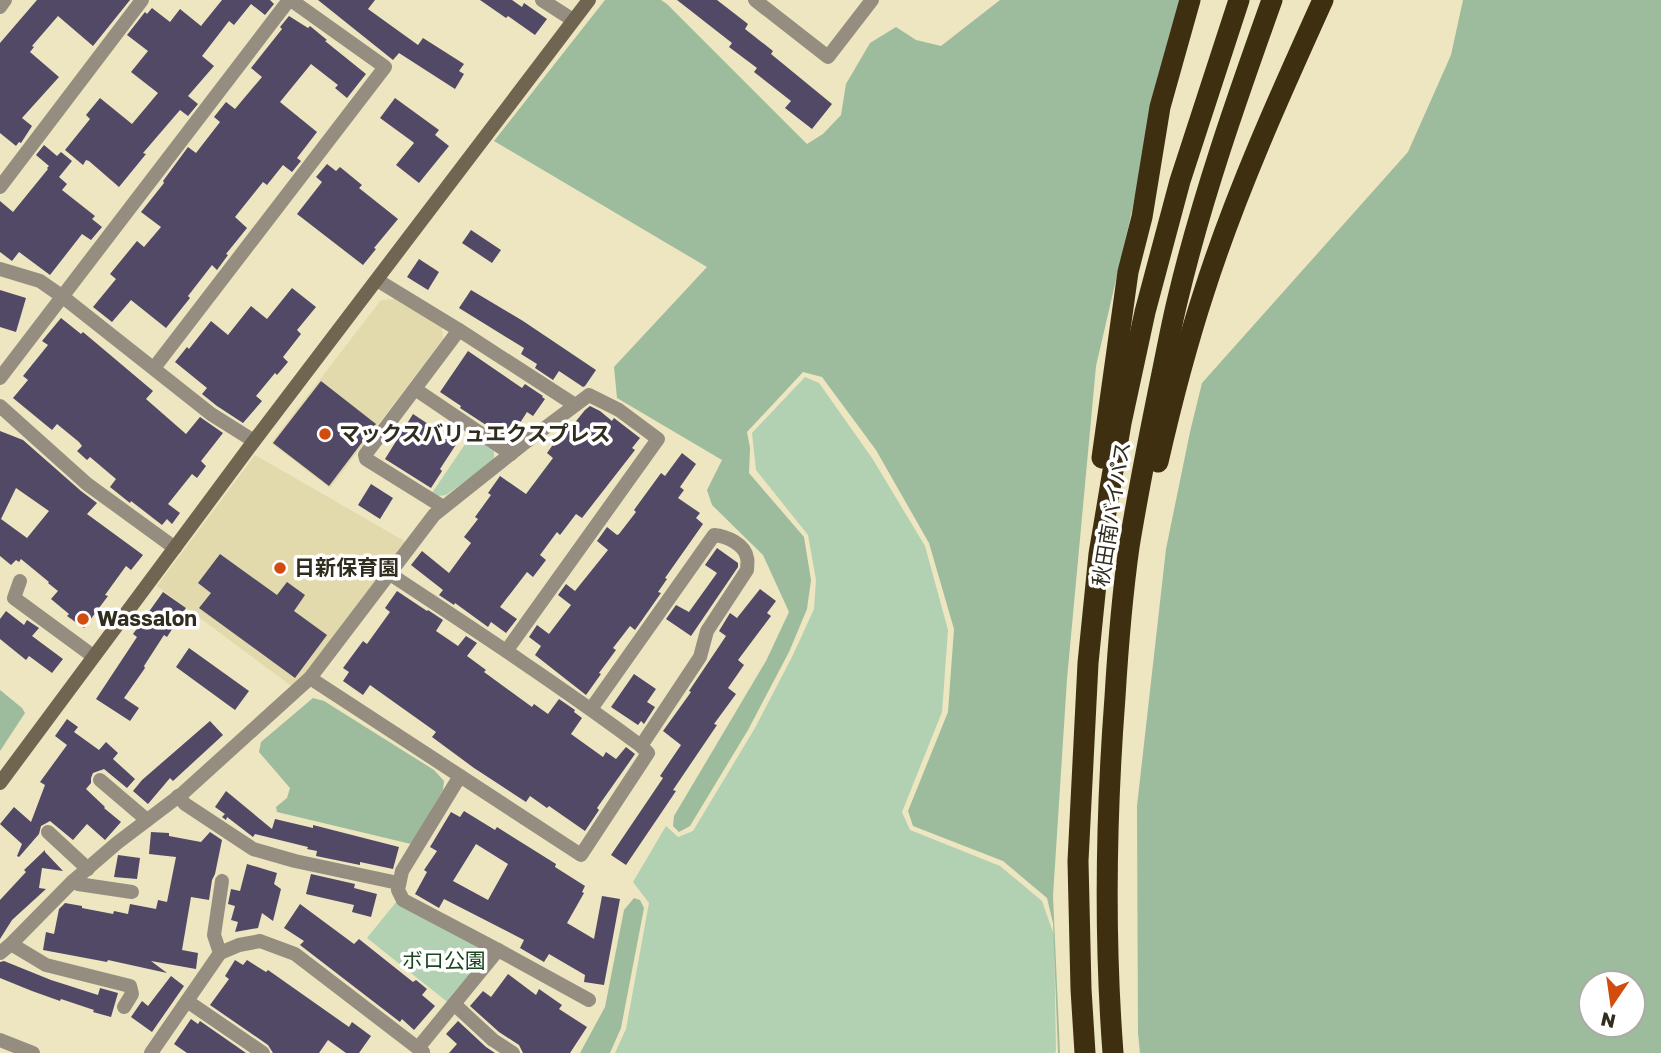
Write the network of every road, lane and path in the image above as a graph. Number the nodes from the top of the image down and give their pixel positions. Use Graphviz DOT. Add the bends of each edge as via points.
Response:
graph roads {
  1 [pos="5,0"];
  2 [pos="142,0"];
  3 [pos="290,0"];
  4 [pos="542,0"];
  5 [pos="589,0"];
  6 [pos="755,0"];
  7 [pos="872,0"];
  8 [pos="1190,0"];
  9 [pos="1239,0"];
  10 [pos="1272,0"];
  11 [pos="1323,0"];
  12 [pos="0,7"];
  13 [pos="573,20"];
  14 [pos="0,187"];
  15 [pos="0,269"];
  16 [pos="377,280"];
  17 [pos="63,298"];
  18 [pos="459,330"];
  19 [pos="154,368"];
  20 [pos="0,378"];
  21 [pos="415,390"];
  22 [pos="575,405"];
  23 [pos="0,406"];
  24 [pos="254,441"];
  25 [pos="511,454"];
  26 [pos="443,507"];
  27 [pos="175,548"];
  28 [pos="390,574"];
  29 [pos="20,581"];
  30 [pos="1095,585"];
  31 [pos="1124,589"];
  32 [pos="507,650"];
  33 [pos="93,656"];
  34 [pos="310,678"];
  35 [pos="591,709"];
  36 [pos="641,746"];
  37 [pos="460,776"];
  38 [pos="100,780"];
  39 [pos="0,783"];
  40 [pos="178,796"];
  41 [pos="146,820"];
  42 [pos="48,832"];
  43 [pos="88,869"];
  44 [pos="73,881"];
  45 [pos="222,881"];
  46 [pos="398,883"];
  47 [pos="132,892"];
  48 [pos="6,948"];
  49 [pos="498,950"];
  50 [pos="220,953"];
  51 [pos="589,1000"];
  52 [pos="187,1001"];
  53 [pos="454,1004"];
  54 [pos="124,1007"];
  55 [pos="0,1040"];
  56 [pos="421,1050"];
  57 [pos="33,1053"];
  58 [pos="151,1053"];
  59 [pos="263,1053"];
  60 [pos="513,1053"];
  61 [pos="1085,1053"];
  62 [pos="1113,1053"];
  1 -- 12 [label="street"];
  2 -- 14 [label="street"];
  3 -- 17 [label="street"];
  3 -- 19 [label="street" via="385,67"];
  4 -- 13 [label="street"];
  5 -- 13 [label="street"];
  6 -- 7 [label="street" via="828,57"];
  8 -- 30 [label="highway" via="1160,107 1126,284 1089,547"];
  9 -- 30 [label="highway, 秋田南バイパス" via="1180,181 1145,312"];
  10 -- 31 [label="highway, 秋田南バイパス" via="1242,81 1178,298"];
  11 -- 31 [label="highway" via="1269,120 1205,289 1158,460 1139,561"];
  13 -- 16 [label="street"];
  15 -- 17 [label="street" via="40,281"];
  16 -- 18 [label="street"];
  16 -- 24 [label="street"];
  17 -- 19 [label="street"];
  17 -- 20 [label="street"];
  18 -- 21 [label="street"];
  18 -- 22 [label="street"];
  19 -- 24 [label="street" via="211,414"];
  21 -- 25 [label="street"];
  21 -- 26 [label="street" via="365,455"];
  22 -- 25 [label="street"];
  22 -- 32 [label="street" via="589,395 658,439"];
  23 -- 27 [label="street" via="87,484"];
  24 -- 27 [label="street"];
  25 -- 26 [label="street"];
  26 -- 28 [label="street"];
  27 -- 33 [label="street"];
  28 -- 32 [label="street"];
  28 -- 34 [label="street"];
  29 -- 33 [label="street" via="14,598"];
  30 -- 61 [label="highway, 秋田南バイパス" via="1078,861"];
  31 -- 62 [label="highway, 秋田南バイパス" via="1110,764 1107,881"];
  32 -- 35 [label="street"];
  33 -- 39 [label="street"];
  34 -- 37 [label="street"];
  34 -- 40 [label="street"];
  35 -- 36 [label="street"];
  35 -- 36 [label="street" via="714,535 744,548 747,570 707,631 700,657"];
  36 -- 37 [label="street" via="648,753 581,855"];
  37 -- 46 [label="street"];
  38 -- 41 [label="street"];
  40 -- 41 [label="street"];
  40 -- 46 [label="street" via="253,849"];
  41 -- 43 [label="street"];
  42 -- 43 [label="street"];
  43 -- 44 [label="street"];
  44 -- 47 [label="street"];
  44 -- 48 [label="street"];
  45 -- 50 [label="street" via="214,935"];
  46 -- 49 [label="street" via="404,900"];
  48 -- 54 [label="street" via="46,965 130,986 132,994"];
  49 -- 51 [label="street"];
  49 -- 53 [label="street"];
  50 -- 52 [label="street"];
  50 -- 56 [label="street" via="260,941 295,954"];
  52 -- 58 [label="street"];
  52 -- 59 [label="street"];
  53 -- 56 [label="street"];
  53 -- 60 [label="street"];
  55 -- 57 [label="street"];
}
